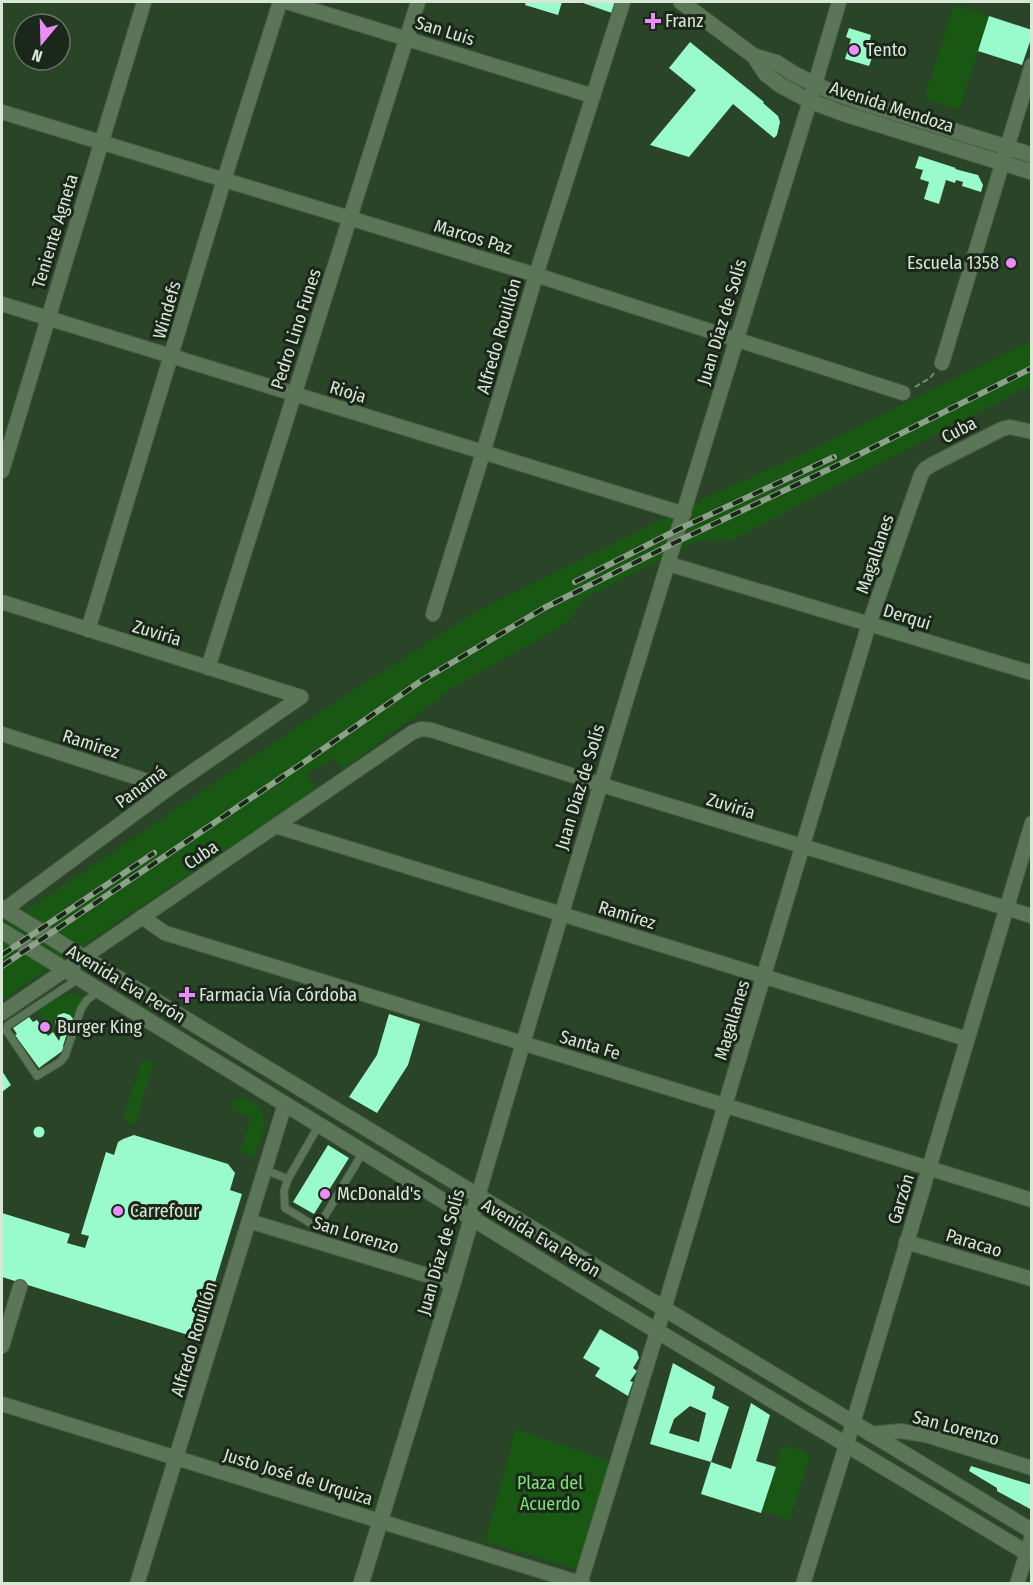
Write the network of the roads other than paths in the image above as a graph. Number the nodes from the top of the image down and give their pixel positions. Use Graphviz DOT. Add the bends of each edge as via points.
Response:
graph roads {
  1 [pos="144,2"];
  2 [pos="280,2"];
  3 [pos="286,2"];
  4 [pos="418,2"];
  5 [pos="623,2"];
  6 [pos="681,2"];
  7 [pos="839,2"];
  8 [pos="407,39"];
  9 [pos="754,56"];
  10 [pos="1032,65"];
  11 [pos="815,84"];
  12 [pos="592,96"];
  13 [pos="810,101"];
  14 [pos="2,112"];
  15 [pos="100,142"];
  16 [pos="1007,147"];
  17 [pos="1032,155"];
  18 [pos="1002,162"];
  19 [pos="1032,171"];
  20 [pos="224,180"];
  21 [pos="350,218"];
  22 [pos="536,275"];
  23 [pos="2,304"];
  24 [pos="48,319"];
  25 [pos="737,340"];
  26 [pos="172,357"];
  27 [pos="942,363"];
  28 [pos="903,393"];
  29 [pos="294,394"];
  30 [pos="1032,432"];
  31 [pos="483,453"];
  32 [pos="925,469"];
  33 [pos="2,471"];
  34 [pos="684,514"];
  35 [pos="669,564"];
  36 [pos="2,602"];
  37 [pos="433,614"];
  38 [pos="869,624"];
  39 [pos="88,630"];
  40 [pos="208,668"];
  41 [pos="1032,673"];
  42 [pos="301,697"];
  43 [pos="421,729"];
  44 [pos="2,734"];
  45 [pos="602,785"];
  46 [pos="169,788"];
  47 [pos="1032,824"];
  48 [pos="276,826"];
  49 [pos="802,846"];
  50 [pos="3,909"];
  51 [pos="1006,909"];
  52 [pos="561,913"];
  53 [pos="1032,916"];
  54 [pos="142,917"];
  55 [pos="2,931"];
  56 [pos="83,957"];
  57 [pos="65,969"];
  58 [pos="764,976"];
  59 [pos="80,978"];
  60 [pos="100,990"];
  61 [pos="2,1013"];
  62 [pos="967,1039"];
  63 [pos="523,1043"];
  64 [pos="285,1104"];
  65 [pos="725,1106"];
  66 [pos="319,1125"];
  67 [pos="363,1152"];
  68 [pos="928,1168"];
  69 [pos="265,1170"];
  70 [pos="288,1179"];
  71 [pos="478,1196"];
  72 [pos="1032,1200"];
  73 [pos="472,1219"];
  74 [pos="249,1221"];
  75 [pos="906,1242"];
  76 [pos="1032,1279"];
  77 [pos="453,1283"];
  78 [pos="20,1287"];
  79 [pos="664,1309"];
  80 [pos="657,1331"];
  81 [pos="2,1346"];
  82 [pos="2,1404"];
  83 [pos="852,1423"];
  84 [pos="870,1434"];
  85 [pos="846,1444"];
  86 [pos="176,1458"];
  87 [pos="1032,1468"];
  88 [pos="380,1521"];
  89 [pos="1032,1531"];
  90 [pos="1032,1536"];
  91 [pos="1029,1554"];
  92 [pos="581,1583"];
  93 [pos="136,1584"];
  94 [pos="361,1584"];
  95 [pos="803,1584"];
  96 [pos="1017,1584"];
  1 -- 15 [label="street, Teniente Agneta"];
  2 -- 20 [label="street, Windefs"];
  3 -- 8 [label="street, San Luis"];
  4 -- 8 [label="street, Pedro Lino Funes"];
  5 -- 12 [label="street, Alfredo Rouillón"];
  6 -- 9 [label="main road, Avenida Mendoza"];
  7 -- 11 [label="street, Juan Díaz de Solís"];
  8 -- 12 [label="street, San Luis"];
  8 -- 21 [label="street, Pedro Lino Funes"];
  9 -- 11 [label="main road, Avenida Mendoza" via="777,63"];
  9 -- 13 [label="main road, Avenida Mendoza" via="766,74"];
  10 -- 16 [label="street"];
  11 -- 13 [label="street, Juan Díaz de Solís"];
  11 -- 16 [label="main road, Avenida Mendoza" via="860,102"];
  12 -- 22 [label="street, Alfredo Rouillón"];
  13 -- 18 [label="main road, Avenida Mendoza"];
  13 -- 25 [label="street, Juan Díaz de Solís"];
  14 -- 15 [label="street, Marcos Paz"];
  15 -- 20 [label="street, Marcos Paz"];
  15 -- 24 [label="street, Teniente Agneta"];
  16 -- 17 [label="main road, Avenida Mendoza"];
  16 -- 18 [label="street"];
  18 -- 19 [label="main road, Avenida Mendoza"];
  18 -- 27 [label="street"];
  20 -- 21 [label="street, Marcos Paz"];
  20 -- 26 [label="street, Windefs"];
  21 -- 22 [label="street, Marcos Paz"];
  21 -- 29 [label="street, Pedro Lino Funes"];
  22 -- 25 [label="street, Marcos Paz"];
  22 -- 31 [label="street, Alfredo Rouillón"];
  23 -- 24 [label="street, Rioja"];
  24 -- 26 [label="street, Rioja"];
  24 -- 33 [label="street, Teniente Agneta"];
  25 -- 28 [label="street, Marcos Paz"];
  25 -- 34 [label="street, Juan Díaz de Solís"];
  26 -- 29 [label="street, Rioja"];
  26 -- 39 [label="street, Windefs"];
  29 -- 31 [label="street, Rioja"];
  29 -- 40 [label="street, Pedro Lino Funes"];
  30 -- 32 [label="street, Cuba" via="1002,429"];
  31 -- 34 [label="street, Rioja"];
  31 -- 37 [label="street, Alfredo Rouillón"];
  32 -- 38 [label="street, Magallanes"];
  34 -- 35 [label="street, Juan Díaz de Solís"];
  35 -- 38 [label="street, Derqui"];
  35 -- 45 [label="street, Juan Díaz de Solís"];
  36 -- 39 [label="street, Zuviría"];
  38 -- 41 [label="street, Derqui"];
  38 -- 49 [label="street, Magallanes"];
  39 -- 40 [label="street, Zuviría"];
  40 -- 42 [label="street, Zuviría"];
  42 -- 46 [label="street, Panamá"];
  43 -- 45 [label="street, Zuviría"];
  43 -- 48 [label="street, Cuba"];
  44 -- 46 [label="street, Ramírez"];
  45 -- 49 [label="street, Zuviría"];
  45 -- 52 [label="street, Juan Díaz de Solís"];
  46 -- 50 [label="street, Panamá"];
  47 -- 51 [label="street, Garzón"];
  48 -- 52 [label="street, Ramírez"];
  48 -- 54 [label="street, Cuba"];
  49 -- 51 [label="street, Zuviría"];
  49 -- 58 [label="street, Magallanes"];
  50 -- 56 [label="main road, Avenida Eva Perón"];
  51 -- 53 [label="street, Zuviría"];
  51 -- 62 [label="street, Garzón"];
  52 -- 58 [label="street, Ramírez"];
  52 -- 63 [label="street, Juan Díaz de Solís"];
  54 -- 56 [label="street, Cuba"];
  54 -- 63 [label="street, Santa Fe" via="165,933"];
  55 -- 57 [label="main road, Avenida Eva Perón"];
  56 -- 57 [label="street, Cuba"];
  56 -- 71 [label="main road, Avenida Eva Perón"];
  57 -- 59 [label="main road, Avenida Eva Perón"];
  57 -- 61 [label="street, Cuba"];
  58 -- 62 [label="street, Ramírez"];
  58 -- 65 [label="street, Magallanes"];
  59 -- 60 [label="main road, Avenida Eva Perón"];
  59 -- 60 [label="lane" via="6,1030 37,1076 60,1062 81,1009"];
  60 -- 64 [label="main road, Avenida Eva Perón"];
  62 -- 68 [label="street, Garzón"];
  63 -- 65 [label="street, Santa Fe"];
  63 -- 71 [label="street, Juan Díaz de Solís"];
  64 -- 66 [label="main road, Avenida Eva Perón"];
  64 -- 69 [label="street, Alfredo Rouillón"];
  65 -- 68 [label="street, Santa Fe"];
  65 -- 79 [label="street, Magallanes"];
  66 -- 67 [label="main road, Avenida Eva Perón"];
  66 -- 70 [label="lane"];
  67 -- 70 [label="lane" via="319,1226 285,1208"];
  67 -- 73 [label="main road, Avenida Eva Perón"];
  68 -- 72 [label="street, Santa Fe"];
  68 -- 75 [label="street, Garzón"];
  69 -- 70 [label="lane"];
  69 -- 74 [label="street, Alfredo Rouillón"];
  71 -- 73 [label="main road, Juan Díaz de Solís"];
  71 -- 79 [label="main road, Avenida Eva Perón"];
  73 -- 77 [label="main road, Juan Díaz de Solís"];
  73 -- 80 [label="main road, Avenida Eva Perón"];
  74 -- 77 [label="street, San Lorenzo"];
  74 -- 86 [label="street, Alfredo Rouillón"];
  75 -- 76 [label="street, Paracao"];
  75 -- 83 [label="street, Garzón"];
  77 -- 88 [label="main road, Juan Díaz de Solís"];
  78 -- 81 [label="street"];
  79 -- 80 [label="street, Magallanes"];
  79 -- 83 [label="main road, Avenida Eva Perón"];
  80 -- 85 [label="main road, Avenida Eva Perón"];
  80 -- 92 [label="street, Magallanes"];
  82 -- 86 [label="street, Justo José de Urquiza"];
  83 -- 84 [label="main road, Avenida Eva Perón"];
  83 -- 85 [label="street, Garzón"];
  84 -- 87 [label="street, San Lorenzo" via="900,1431 926,1435"];
  84 -- 89 [label="main road, Avenida Eva Perón"];
  85 -- 91 [label="main road, Avenida Eva Perón"];
  85 -- 95 [label="street, Garzón"];
  86 -- 88 [label="street, Justo José de Urquiza"];
  86 -- 93 [label="street, Alfredo Rouillón"];
  88 -- 92 [label="street, Justo José de Urquiza"];
  88 -- 94 [label="main road, Juan Díaz de Solís"];
  90 -- 91 [label="street"];
  91 -- 96 [label="street"];
}
